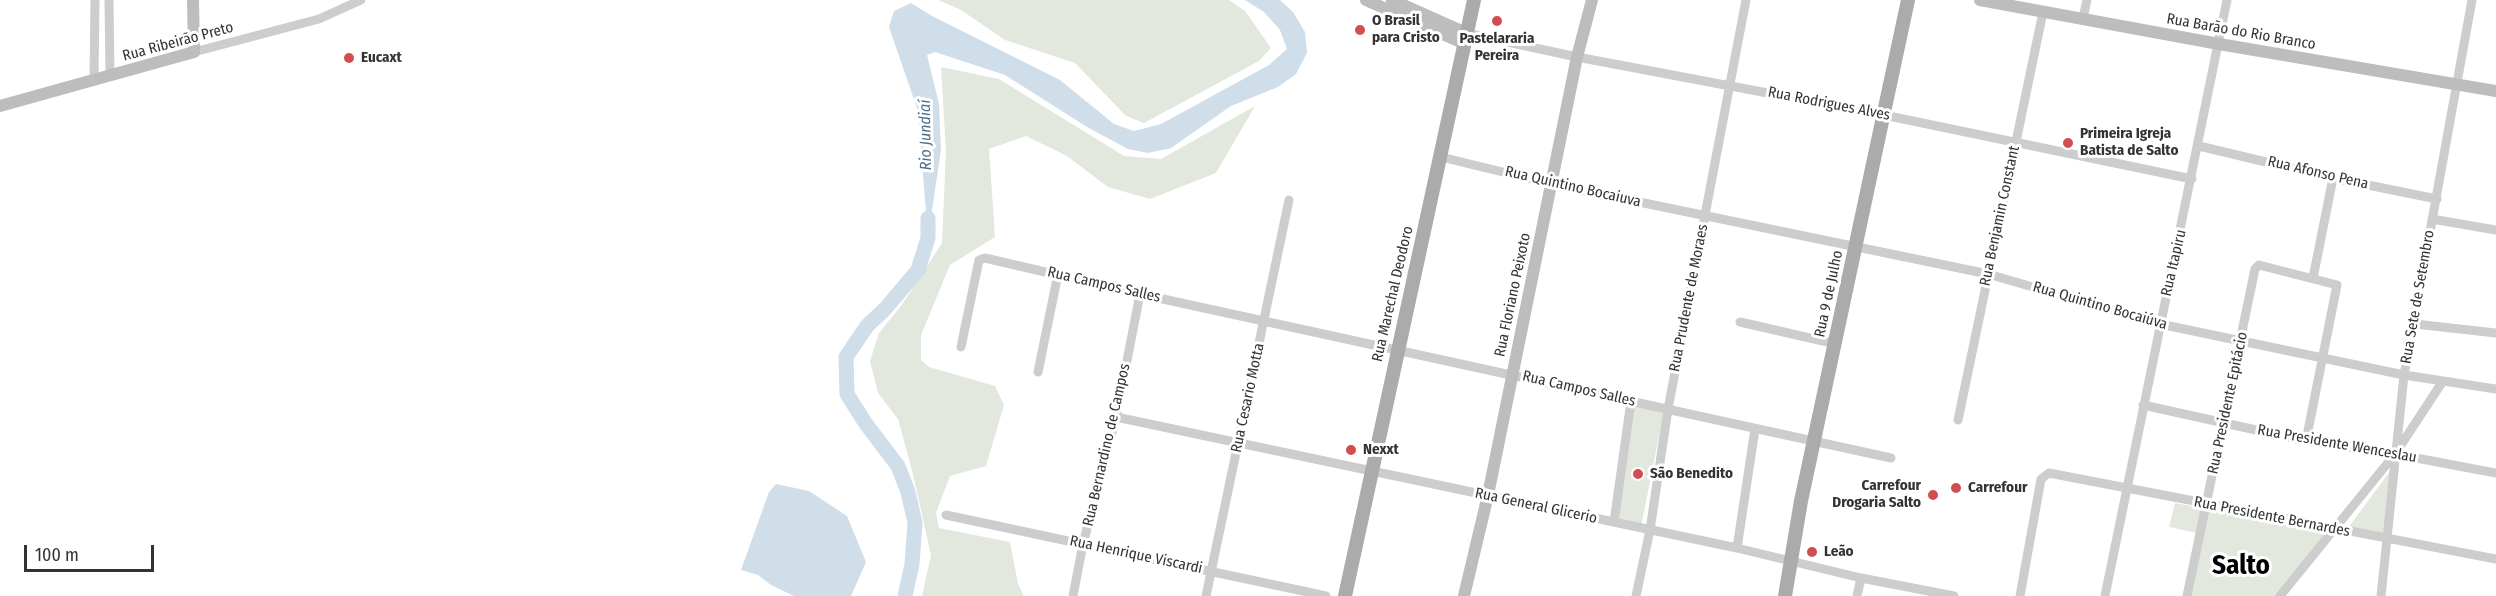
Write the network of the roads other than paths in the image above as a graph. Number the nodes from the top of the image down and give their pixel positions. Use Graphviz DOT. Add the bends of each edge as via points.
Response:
graph roads {
  1 [pos="95,0"];
  2 [pos="109,0"];
  3 [pos="193,0"];
  4 [pos="334,0"];
  5 [pos="361,0"];
  6 [pos="1366,0"];
  7 [pos="1392,0"];
  8 [pos="1474,0"];
  9 [pos="1592,0"];
  10 [pos="1746,0"];
  11 [pos="1908,0"];
  12 [pos="1980,0"];
  13 [pos="2087,0"];
  14 [pos="2228,0"];
  15 [pos="2472,0"];
  16 [pos="334,12"];
  17 [pos="2043,12"];
  18 [pos="2083,18"];
  19 [pos="1464,38"];
  20 [pos="2218,44"];
  21 [pos="194,52"];
  22 [pos="1577,57"];
  23 [pos="110,75"];
  24 [pos="94,79"];
  25 [pos="2458,84"];
  26 [pos="1729,85"];
  27 [pos="2496,91"];
  28 [pos="0,106"];
  29 [pos="1884,115"];
  30 [pos="2015,142"];
  31 [pos="2199,146"];
  32 [pos="1441,157"];
  33 [pos="2333,178"];
  34 [pos="2192,179"];
  35 [pos="1552,184"];
  36 [pos="2437,199"];
  37 [pos="1289,200"];
  38 [pos="1705,216"];
  39 [pos="2432,219"];
  40 [pos="2496,230"];
  41 [pos="1856,248"];
  42 [pos="1058,274"];
  43 [pos="1988,274"];
  44 [pos="2313,279"];
  45 [pos="1140,294"];
  46 [pos="1264,321"];
  47 [pos="1740,322"];
  48 [pos="2160,324"];
  49 [pos="2415,324"];
  50 [pos="2496,333"];
  51 [pos="2242,340"];
  52 [pos="1836,344"];
  53 [pos="961,347"];
  54 [pos="1398,351"];
  55 [pos="2324,358"];
  56 [pos="1038,372"];
  57 [pos="1512,374"];
  58 [pos="2404,375"];
  59 [pos="2444,381"];
  60 [pos="2496,389"];
  61 [pos="1631,401"];
  62 [pos="2143,405"];
  63 [pos="1668,409"];
  64 [pos="1116,417"];
  65 [pos="1958,420"];
  66 [pos="2224,424"];
  67 [pos="1755,429"];
  68 [pos="2306,441"];
  69 [pos="1814,442"];
  70 [pos="1238,444"];
  71 [pos="2395,454"];
  72 [pos="1891,458"];
  73 [pos="1371,472"];
  74 [pos="2496,473"];
  75 [pos="2126,489"];
  76 [pos="1488,495"];
  77 [pos="2206,504"];
  78 [pos="946,515"];
  79 [pos="1614,522"];
  80 [pos="2334,528"];
  81 [pos="1650,530"];
  82 [pos="2387,539"];
  83 [pos="1083,544"];
  84 [pos="1737,548"];
  85 [pos="2496,559"];
  86 [pos="1791,560"];
  87 [pos="1211,571"];
  88 [pos="1861,578"];
  89 [pos="1939,595"];
  90 [pos="1072,596"];
  91 [pos="1206,596"];
  92 [pos="1326,596"];
  93 [pos="1345,596"];
  94 [pos="1464,596"];
  95 [pos="1636,596"];
  96 [pos="1785,596"];
  97 [pos="1857,596"];
  98 [pos="1954,596"];
  99 [pos="2020,596"];
  100 [pos="2105,596"];
  101 [pos="2187,596"];
  102 [pos="2280,596"];
  103 [pos="2381,596"];
  1 -- 24 [label="street"];
  2 -- 23 [label="street"];
  3 -- 21 [label="street"];
  4 -- 16 [label="street"];
  5 -- 16 [label="street, Rua Ribeirão Preto"];
  6 -- 19 [label="street"];
  7 -- 19 [label="street"];
  8 -- 19 [label="main road, Rua Marechal Deodoro"];
  9 -- 22 [label="street, Rua Floriano Peixoto"];
  10 -- 26 [label="street, Rua Prudente de Moraes"];
  11 -- 29 [label="main road, Rua 9 de Julho"];
  12 -- 17 [label="street, Rua Barão do Rio Branco"];
  13 -- 18 [label="street"];
  14 -- 20 [label="street, Rua Itapiru"];
  15 -- 25 [label="street, Rua Sete de Setembro"];
  16 -- 21 [label="street, Rua Ribeirão Preto"];
  17 -- 18 [label="street, Rua Barão do Rio Branco"];
  17 -- 30 [label="street, Rua Benjamin Constant"];
  18 -- 20 [label="street, Rua Barão do Rio Branco"];
  19 -- 22 [label="street, Rua Rodrigues Alves"];
  19 -- 32 [label="main road, Rua Marechal Deodoro"];
  20 -- 25 [label="street, Rua Barão do Rio Branco"];
  20 -- 31 [label="street, Rua Itapiru"];
  21 -- 23 [label="street, Rua Ribeirão Preto"];
  22 -- 26 [label="street, Rua Rodrigues Alves"];
  22 -- 35 [label="street, Rua Floriano Peixoto"];
  23 -- 24 [label="street, Rua Ribeirão Preto"];
  24 -- 28 [label="street, Rua Ribeirão Preto"];
  25 -- 27 [label="street, Rua Barão do Rio Branco"];
  25 -- 36 [label="street, Rua Sete de Setembro"];
  26 -- 29 [label="street, Rua Rodrigues Alves"];
  26 -- 38 [label="street, Rua Prudente de Moraes"];
  29 -- 30 [label="street, Rua Rodrigues Alves"];
  29 -- 41 [label="main road, Rua 9 de Julho"];
  30 -- 34 [label="street, Rua Rodrigues Alves"];
  30 -- 43 [label="street, Rua Benjamin Constant"];
  31 -- 33 [label="street, Rua Afonso Pena"];
  31 -- 34 [label="street, Rua Itapiru"];
  32 -- 35 [label="street, Rua Quintino Bocaiuva"];
  32 -- 54 [label="main road, Rua Marechal Deodoro"];
  33 -- 36 [label="street, Rua Afonso Pena"];
  33 -- 44 [label="street"];
  34 -- 48 [label="street, Rua Itapiru"];
  35 -- 38 [label="street, Rua Quintino Bocaiuva"];
  35 -- 57 [label="street, Rua Floriano Peixoto"];
  36 -- 39 [label="street, Rua Sete de Setembro"];
  37 -- 46 [label="street, Rua Cesario Motta"];
  38 -- 41 [label="street, Rua Quintino Bocaiúva"];
  38 -- 63 [label="street, Rua Prudente de Moraes"];
  39 -- 40 [label="street"];
  39 -- 49 [label="street, Rua Sete de Setembro"];
  41 -- 43 [label="street, Rua Quintino Bocaiúva"];
  41 -- 52 [label="main road, Rua 9 de Julho"];
  42 -- 45 [label="street, Rua Campos Salles"];
  42 -- 53 [label="street, Rua Campos Salles" via="985,258 979,260"];
  42 -- 56 [label="street"];
  43 -- 48 [label="street, Rua Quintino Bocaiúva"];
  43 -- 65 [label="street, Rua Benjamin Constant"];
  44 -- 51 [label="street, Rua Presidente Epitácio" via="2259,265 2255,269"];
  44 -- 55 [label="street" via="2337,285"];
  45 -- 46 [label="street, Rua Campos Salles"];
  45 -- 64 [label="street, Rua Bernardino de Campos"];
  46 -- 54 [label="street, Rua Campos Salles"];
  46 -- 70 [label="street, Rua Cesario Motta"];
  47 -- 52 [label="street"];
  48 -- 51 [label="street, Rua Quintino Bocaiúva"];
  48 -- 62 [label="street, Rua Itapiru"];
  49 -- 50 [label="street"];
  49 -- 58 [label="street, Rua Sete de Setembro"];
  51 -- 55 [label="street, Rua Quintino Bocaiúva"];
  51 -- 66 [label="street, Rua Presidente Epitácio"];
  52 -- 69 [label="main road, Rua 9 de Julho"];
  54 -- 57 [label="street, Rua Campos Salles"];
  54 -- 73 [label="main road, Rua Marechal Deodoro"];
  55 -- 58 [label="street, Rua Quintino Bocaiúva"];
  55 -- 68 [label="street"];
  57 -- 61 [label="street, Rua Campos Salles"];
  57 -- 76 [label="street, Rua Floriano Peixoto"];
  58 -- 59 [label="street, Rua Quintino Bocaiúva"];
  58 -- 71 [label="street, Rua Sete de Setembro"];
  59 -- 60 [label="street, Rua Quintino Bocaiúva"];
  59 -- 71 [label="street"];
  61 -- 63 [label="street, Rua Campos Salles"];
  61 -- 79 [label="street"];
  62 -- 66 [label="street, Rua Presidente Wenceslau"];
  62 -- 75 [label="street, Rua Itapiru"];
  63 -- 67 [label="street, Rua Campos Salles"];
  63 -- 81 [label="street, Rua Prudente de Moraes"];
  64 -- 70 [label="street, Rua General Glicerio"];
  64 -- 83 [label="street, Rua Bernardino de Campos"];
  66 -- 68 [label="street, Rua Presidente Wenceslau"];
  66 -- 77 [label="street, Rua Presidente Epitácio"];
  67 -- 69 [label="street, Rua Campos Salles"];
  67 -- 84 [label="street"];
  68 -- 71 [label="street, Rua Presidente Wenceslau"];
  69 -- 72 [label="street, Rua Campos Salles"];
  69 -- 86 [label="main road, Rua 9 de Julho"];
  70 -- 73 [label="street, Rua General Glicerio"];
  70 -- 87 [label="street, Rua Cesario Motta"];
  71 -- 74 [label="street, Rua Presidente Wenceslau"];
  71 -- 80 [label="street"];
  71 -- 82 [label="street, Rua Sete de Setembro"];
  73 -- 76 [label="street, Rua General Glicerio"];
  73 -- 93 [label="main road, Rua Marechal Deodoro"];
  75 -- 77 [label="street, Rua Presidente Bernardes"];
  75 -- 99 [label="street, Rua Presidente Bernardes" via="2049,473 2040,479"];
  75 -- 100 [label="street, Rua Itapiru"];
  76 -- 79 [label="street, Rua General Glicerio"];
  76 -- 94 [label="street, Rua Floriano Peixoto"];
  77 -- 80 [label="street, Rua Presidente Bernardes"];
  77 -- 101 [label="street, Rua Presidente Epitácio"];
  78 -- 83 [label="street, Rua Henrique Viscardi"];
  79 -- 81 [label="street, Rua General Glicerio"];
  80 -- 82 [label="street, Rua Presidente Bernardes"];
  80 -- 102 [label="street"];
  81 -- 84 [label="street, Rua General Glicerio"];
  81 -- 95 [label="street, Rua Prudente de Moraes"];
  82 -- 85 [label="street, Rua Presidente Bernardes"];
  82 -- 103 [label="street, Rua Sete de Setembro"];
  83 -- 87 [label="street, Rua Henrique Viscardi"];
  83 -- 90 [label="street, Rua Bernardino de Campos"];
  84 -- 86 [label="street, Rua General Glicerio"];
  86 -- 88 [label="street, Rua General Glicerio"];
  86 -- 96 [label="main road, Rua 9 de Julho"];
  87 -- 91 [label="street, Rua Cesario Motta"];
  87 -- 92 [label="street, Rua Henrique Viscardi"];
  88 -- 89 [label="street, Rua General Glicerio"];
  88 -- 97 [label="street"];
  89 -- 98 [label="street, Rua General Glicerio"];
}
